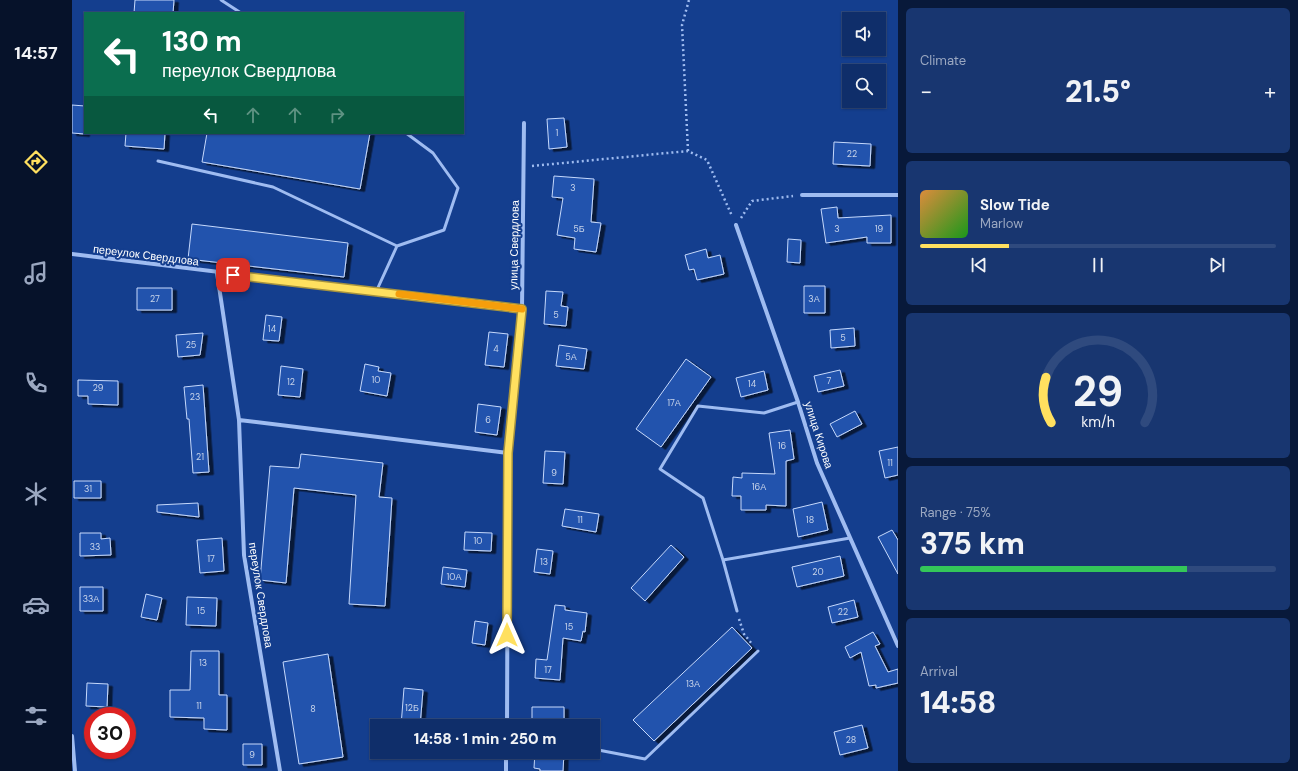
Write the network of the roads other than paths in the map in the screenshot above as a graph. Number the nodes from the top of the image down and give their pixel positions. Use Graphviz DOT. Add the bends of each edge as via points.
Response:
graph roads {
  1 [pos="221,0"];
  2 [pos="239,12"];
  3 [pos="524,123"];
  4 [pos="407,134"];
  5 [pos="158,161"];
  6 [pos="802,195"];
  7 [pos="898,195"];
  8 [pos="736,225"];
  9 [pos="397,246"];
  10 [pos="72,254"];
  11 [pos="217,273"];
  12 [pos="376,292"];
  13 [pos="522,309"];
  14 [pos="798,402"];
  15 [pos="239,420"];
  16 [pos="508,453"];
  17 [pos="850,538"];
  18 [pos="723,560"];
  19 [pos="737,610"];
  20 [pos="898,646"];
  21 [pos="758,651"];
  22 [pos="507,719"];
  23 [pos="72,736"];
  24 [pos="600,750"];
  25 [pos="506,759"];
  26 [pos="76,771"];
  27 [pos="280,771"];
  28 [pos="506,771"];
  1 -- 2 [label="lane"];
  3 -- 13 [label="street, улица Свердлова"];
  4 -- 9 [label="lane" via="433,153 458,188 444,230"];
  5 -- 9 [label="lane" via="273,186"];
  6 -- 7 [label="street"];
  8 -- 14 [label="street, улица Кирова"];
  9 -- 12 [label="lane"];
  10 -- 11 [label="street, переулок Свердлова"];
  11 -- 12 [label="street, переулок Свердлова"];
  11 -- 15 [label="street, переулок Свердлова"];
  12 -- 13 [label="street, переулок Свердлова"];
  13 -- 16 [label="street, улица Свердлова"];
  14 -- 17 [label="street, улица Кирова" via="817,463"];
  14 -- 18 [label="lane" via="764,413 698,406 660,468 703,498"];
  15 -- 16 [label="street"];
  15 -- 27 [label="street, переулок Свердлова" via="244,555"];
  16 -- 22 [label="street, улица Свердлова"];
  17 -- 18 [label="lane"];
  17 -- 20 [label="street, улица Кирова"];
  18 -- 19 [label="lane"];
  21 -- 24 [label="lane" via="645,759"];
  23 -- 26 [label="street"];
  25 -- 28 [label="street"];
}
